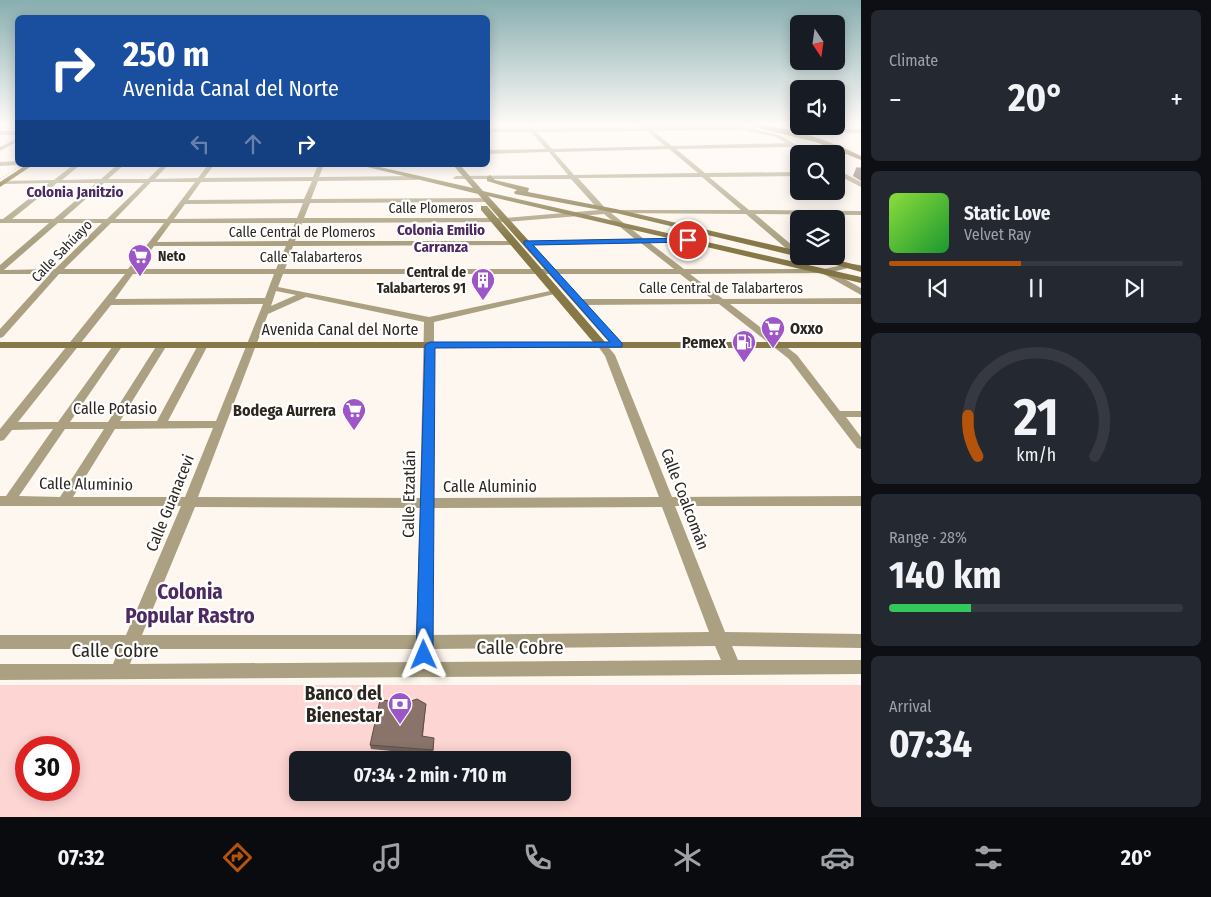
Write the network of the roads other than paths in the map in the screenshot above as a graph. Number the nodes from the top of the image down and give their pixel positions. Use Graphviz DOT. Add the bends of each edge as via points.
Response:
graph roads {
  1 [pos="559,162"];
  2 [pos="687,162"];
  3 [pos="15,163"];
  4 [pos="0,164"];
  5 [pos="15,165"];
  6 [pos="27,167"];
  7 [pos="74,167"];
  8 [pos="119,167"];
  9 [pos="163,167"];
  10 [pos="210,167"];
  11 [pos="321,167"];
  12 [pos="370,167"];
  13 [pos="392,167"];
  14 [pos="448,167"];
  15 [pos="457,167"];
  16 [pos="6,171"];
  17 [pos="790,174"];
  18 [pos="702,175"];
  19 [pos="571,176"];
  20 [pos="490,177"];
  21 [pos="845,177"];
  22 [pos="417,178"];
  23 [pos="316,179"];
  24 [pos="150,180"];
  25 [pos="200,180"];
  26 [pos="56,181"];
  27 [pos="102,181"];
  28 [pos="465,182"];
  29 [pos="2,183"];
  30 [pos="861,185"];
  31 [pos="512,191"];
  32 [pos="497,196"];
  33 [pos="481,197"];
  34 [pos="308,201"];
  35 [pos="184,202"];
  36 [pos="575,203"];
  37 [pos="607,211"];
  38 [pos="746,212"];
  39 [pos="861,212"];
  40 [pos="575,214"];
  41 [pos="170,220"];
  42 [pos="494,220"];
  43 [pos="505,220"];
  44 [pos="55,221"];
  45 [pos="109,221"];
  46 [pos="301,221"];
  47 [pos="1,222"];
  48 [pos="620,224"];
  49 [pos="640,240"];
  50 [pos="688,240"];
  51 [pos="513,243"];
  52 [pos="527,243"];
  53 [pos="152,244"];
  54 [pos="290,244"];
  55 [pos="790,248"];
  56 [pos="790,252"];
  57 [pos="844,265"];
  58 [pos="848,266"];
  59 [pos="861,268"];
  60 [pos="0,270"];
  61 [pos="537,270"];
  62 [pos="552,270"];
  63 [pos="680,270"];
  64 [pos="58,271"];
  65 [pos="131,271"];
  66 [pos="279,271"];
  67 [pos="824,271"];
  68 [pos="861,280"];
  69 [pos="272,288"];
  70 [pos="556,291"];
  71 [pos="861,292"];
  72 [pos="304,295"];
  73 [pos="268,301"];
  74 [pos="861,301"];
  75 [pos="108,302"];
  76 [pos="581,302"];
  77 [pos="721,302"];
  78 [pos="263,313"];
  79 [pos="428,320"];
  80 [pos="0,334"];
  81 [pos="0,345"];
  82 [pos="74,345"];
  83 [pos="162,345"];
  84 [pos="203,345"];
  85 [pos="250,345"];
  86 [pos="430,345"];
  87 [pos="602,345"];
  88 [pos="618,345"];
  89 [pos="779,345"];
  90 [pos="861,345"];
  91 [pos="118,346"];
  92 [pos="838,414"];
  93 [pos="861,414"];
  94 [pos="112,424"];
  95 [pos="161,424"];
  96 [pos="221,424"];
  97 [pos="64,425"];
  98 [pos="9,426"];
  99 [pos="0,437"];
  100 [pos="861,445"];
  101 [pos="5,500"];
  102 [pos="64,501"];
  103 [pos="861,501"];
  104 [pos="190,502"];
  105 [pos="668,502"];
  106 [pos="427,503"];
  107 [pos="720,639"];
  108 [pos="861,641"];
  109 [pos="0,642"];
  110 [pos="130,642"];
  111 [pos="424,642"];
  112 [pos="733,667"];
  113 [pos="861,667"];
  114 [pos="425,668"];
  115 [pos="0,672"];
  116 [pos="118,672"];
  1 -- 19 [label="street"];
  2 -- 18 [label="street"];
  3 -- 4 [label="street"];
  5 -- 16 [label="main road"];
  6 -- 29 [label="main road"];
  7 -- 26 [label="street"];
  8 -- 27 [label="street"];
  9 -- 24 [label="street, Calle Sahúayo"];
  10 -- 25 [label="street"];
  11 -- 23 [label="street, Calle Guanacevi"];
  12 -- 22 [label="main road"];
  13 -- 28 [label="main road"];
  14 -- 28 [label="main road"];
  15 -- 28 [label="main road"];
  17 -- 18 [label="street"];
  18 -- 19 [label="street"];
  18 -- 38 [label="street"];
  19 -- 20 [label="street"];
  19 -- 37 [label="street"];
  20 -- 28 [label="street"];
  20 -- 36 [label="main road" via="493,182"];
  21 -- 30 [label="street"];
  22 -- 23 [label="street"];
  22 -- 28 [label="main road"];
  23 -- 25 [label="street"];
  23 -- 34 [label="street, Calle Guanacevi"];
  24 -- 25 [label="street"];
  24 -- 27 [label="street"];
  24 -- 45 [label="street, Calle Sahúayo"];
  25 -- 35 [label="street"];
  26 -- 27 [label="street"];
  26 -- 29 [label="street"];
  26 -- 47 [label="street"];
  27 -- 44 [label="street"];
  28 -- 31 [label="main road"];
  28 -- 33 [label="main road"];
  31 -- 32 [label="main road"];
  31 -- 36 [label="main road"];
  32 -- 33 [label="main road"];
  32 -- 40 [label="main road"];
  33 -- 34 [label="street"];
  33 -- 42 [label="main road"];
  33 -- 43 [label="main road"];
  34 -- 35 [label="street"];
  34 -- 46 [label="street, Calle Guanacevi"];
  35 -- 41 [label="street"];
  36 -- 37 [label="main road"];
  37 -- 38 [label="street, Calle Plomeros"];
  37 -- 40 [label="street, Calle Plomeros"];
  37 -- 48 [label="street"];
  37 -- 56 [label="main road"];
  38 -- 39 [label="street, Calle Plomeros"];
  38 -- 55 [label="street"];
  40 -- 43 [label="street, Calle Plomeros"];
  40 -- 48 [label="main road"];
  41 -- 45 [label="street, Calle Plomeros"];
  41 -- 46 [label="street, Calle Plomeros"];
  41 -- 53 [label="street"];
  42 -- 43 [label="street, Calle Plomeros"];
  42 -- 46 [label="street, Calle Plomeros"];
  42 -- 51 [label="main road"];
  43 -- 52 [label="main road"];
  44 -- 45 [label="street, Calle Plomeros"];
  44 -- 47 [label="street, Calle Plomeros"];
  44 -- 60 [label="street"];
  45 -- 64 [label="street, Calle Sahúayo"];
  46 -- 54 [label="street, Calle Guanacevi"];
  48 -- 49 [label="street"];
  48 -- 50 [label="main road"];
  49 -- 50 [label="street"];
  49 -- 52 [label="street"];
  49 -- 63 [label="street"];
  50 -- 67 [label="main road"];
  51 -- 54 [label="street, Calle Central de Plomeros"];
  51 -- 61 [label="main road"];
  52 -- 62 [label="main road"];
  53 -- 54 [label="street, Calle Central de Plomeros"];
  53 -- 65 [label="street"];
  54 -- 66 [label="street, Calle Guanacevi"];
  57 -- 58 [label="main road"];
  58 -- 59 [label="main road"];
  58 -- 67 [label="street, Calle Talabarteros"];
  60 -- 64 [label="street, Calle Talabarteros"];
  61 -- 62 [label="street, Calle Talabarteros"];
  61 -- 66 [label="street, Calle Talabarteros"];
  61 -- 70 [label="main road"];
  62 -- 63 [label="street, Calle Talabarteros"];
  62 -- 76 [label="main road"];
  63 -- 67 [label="street, Calle Talabarteros"];
  63 -- 77 [label="street"];
  64 -- 65 [label="street, Calle Talabarteros"];
  64 -- 80 [label="street, Calle Sahúayo"];
  65 -- 66 [label="street, Calle Talabarteros"];
  65 -- 75 [label="street"];
  66 -- 69 [label="street, Calle Guanacevi"];
  67 -- 68 [label="main road"];
  67 -- 71 [label="street"];
  69 -- 72 [label="street"];
  69 -- 73 [label="street, Calle Guanacevi"];
  70 -- 79 [label="street"];
  70 -- 87 [label="main road"];
  72 -- 78 [label="street"];
  72 -- 79 [label="street"];
  73 -- 75 [label="street"];
  73 -- 78 [label="street, Calle Guanacevi"];
  74 -- 77 [label="street, Calle Central de Talabarteros"];
  75 -- 82 [label="street"];
  76 -- 77 [label="street, Calle Central de Talabarteros"];
  76 -- 88 [label="main road"];
  77 -- 89 [label="street"];
  78 -- 85 [label="street, Calle Guanacevi"];
  79 -- 86 [label="street, Calle Etzatlán"];
  81 -- 82 [label="main road, Avenida Canal del Norte"];
  82 -- 91 [label="main road, Avenida Canal del Norte"];
  82 -- 98 [label="street"];
  83 -- 84 [label="main road, Avenida Canal del Norte"];
  83 -- 91 [label="main road, Avenida Canal del Norte"];
  83 -- 94 [label="street"];
  84 -- 85 [label="main road, Avenida Canal del Norte"];
  84 -- 95 [label="street"];
  85 -- 86 [label="main road, Avenida Canal del Norte"];
  85 -- 96 [label="street, Calle Guanacevi"];
  86 -- 87 [label="main road, Avenida Canal del Norte"];
  86 -- 106 [label="street, Calle Etzatlán"];
  87 -- 88 [label="main road, Avenida Canal del Norte"];
  87 -- 105 [label="street, Calle Coalcomán" via="610,355"];
  88 -- 89 [label="main road, Avenida Canal del Norte"];
  89 -- 90 [label="main road, Avenida Canal del Norte"];
  89 -- 92 [label="street" via="793,357"];
  91 -- 97 [label="street"];
  92 -- 93 [label="street"];
  92 -- 100 [label="street"];
  94 -- 95 [label="street, Calle Potasio"];
  94 -- 97 [label="street, Calle Potasio"];
  94 -- 102 [label="street"];
  95 -- 96 [label="street, Calle Potasio"];
  96 -- 104 [label="street, Calle Guanacevi"];
  97 -- 98 [label="street, Calle Potasio"];
  97 -- 101 [label="street"];
  98 -- 99 [label="street"];
  101 -- 102 [label="street, Calle Aluminio"];
  102 -- 104 [label="street, Calle Aluminio"];
  103 -- 105 [label="street, Calle Aluminio"];
  104 -- 106 [label="street, Calle Aluminio"];
  104 -- 110 [label="street, Calle Guanacevi"];
  105 -- 106 [label="street, Calle Aluminio"];
  105 -- 107 [label="street, Calle Coalcomán"];
  106 -- 111 [label="street, Calle Etzatlán"];
  107 -- 108 [label="street, Calle Cobre"];
  107 -- 111 [label="street, Calle Cobre"];
  107 -- 112 [label="street, Calle Coalcomán"];
  109 -- 110 [label="street, Calle Cobre"];
  110 -- 111 [label="street, Calle Cobre"];
  110 -- 116 [label="street, Calle Guanacevi"];
  111 -- 114 [label="street, Calle Etzatlán"];
  112 -- 113 [label="street, Calle Cobre"];
  112 -- 114 [label="street, Calle Cobre"];
  114 -- 116 [label="street, Calle Cobre"];
  115 -- 116 [label="street, Calle Cobre"];
}
